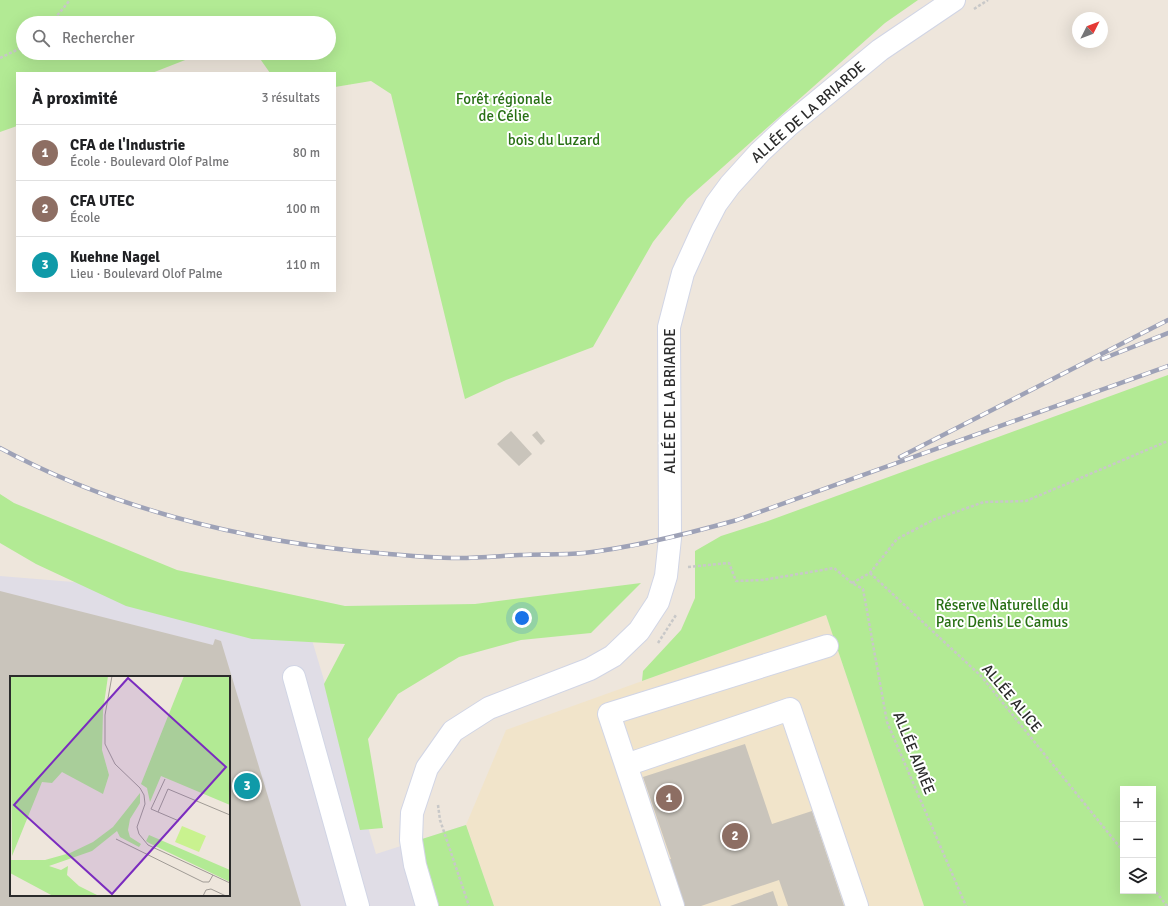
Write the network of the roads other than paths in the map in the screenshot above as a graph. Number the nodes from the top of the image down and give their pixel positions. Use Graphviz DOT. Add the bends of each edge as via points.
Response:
graph roads {
  1 [pos="962,6"];
  2 [pos="827,646"];
  3 [pos="294,677"];
  4 [pos="626,765"];
  5 [pos="358,906"];
  6 [pos="427,906"];
  7 [pos="672,906"];
  8 [pos="857,906"];
  1 -- 6 [label="street, ALLÉE DE LA BRIARDE" via="880,50 760,152 716,204 683,273 669,327 670,538 666,576 658,602 647,622 628,643 605,661 489,708 453,731 426,768 412,813 411,840 415,865"];
  2 -- 4 [label="street" via="609,714"];
  3 -- 5 [label="street"];
  4 -- 7 [label="street" via="628,792"];
  4 -- 8 [label="street" via="790,709"];
}
